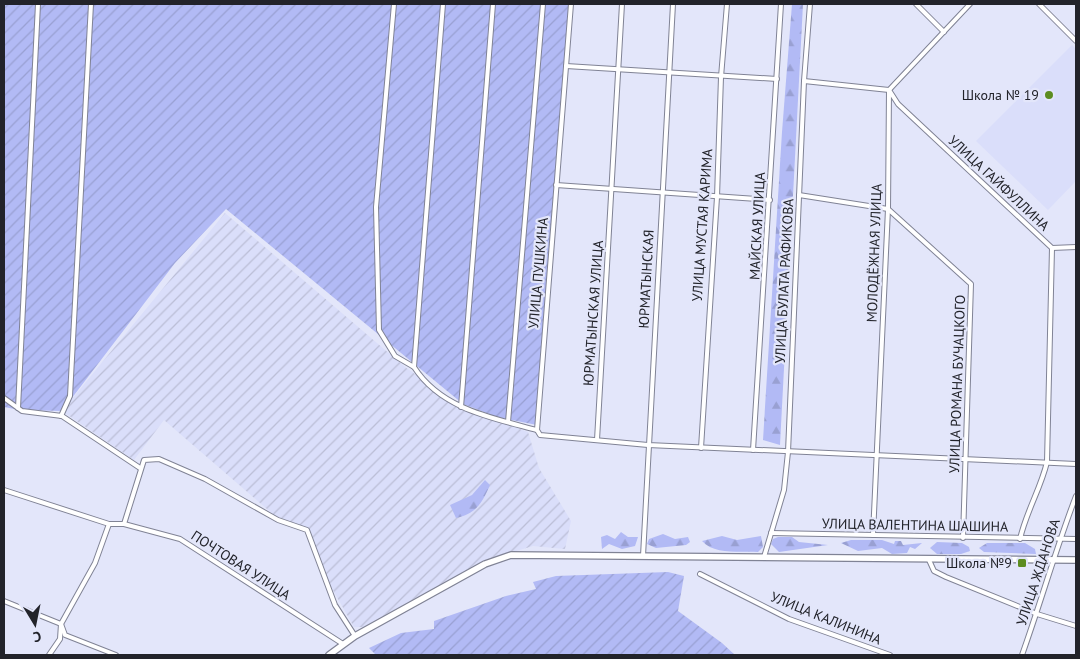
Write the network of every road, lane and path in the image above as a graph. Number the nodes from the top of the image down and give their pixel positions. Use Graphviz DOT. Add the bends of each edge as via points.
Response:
graph roads {
  1 [pos="38,4"];
  2 [pos="91,4"];
  3 [pos="394,4"];
  4 [pos="443,4"];
  5 [pos="493,4"];
  6 [pos="543,4"];
  7 [pos="571,4"];
  8 [pos="622,4"];
  9 [pos="673,4"];
  10 [pos="728,4"];
  11 [pos="781,4"];
  12 [pos="810,4"];
  13 [pos="916,4"];
  14 [pos="970,4"];
  15 [pos="1039,4"];
  16 [pos="944,32"];
  17 [pos="1076,40"];
  18 [pos="566,66"];
  19 [pos="618,68"];
  20 [pos="670,72"];
  21 [pos="721,76"];
  22 [pos="777,79"];
  23 [pos="804,81"];
  24 [pos="889,90"];
  25 [pos="556,185"];
  26 [pos="611,188"];
  27 [pos="663,191"];
  28 [pos="799,195"];
  29 [pos="717,197"];
  30 [pos="770,200"];
  31 [pos="888,209"];
  32 [pos="1076,247"];
  33 [pos="1052,248"];
  34 [pos="414,367"];
  35 [pos="4,398"];
  36 [pos="461,407"];
  37 [pos="18,408"];
  38 [pos="61,416"];
  39 [pos="508,422"];
  40 [pos="537,430"];
  41 [pos="597,440"];
  42 [pos="648,445"];
  43 [pos="701,448"];
  44 [pos="753,450"];
  45 [pos="788,452"];
  46 [pos="876,455"];
  47 [pos="965,459"];
  48 [pos="1047,462"];
  49 [pos="1076,464"];
  50 [pos="140,468"];
  51 [pos="4,490"];
  52 [pos="1076,496"];
  53 [pos="109,524"];
  54 [pos="124,524"];
  55 [pos="771,533"];
  56 [pos="873,535"];
  57 [pos="963,538"];
  58 [pos="1020,539"];
  59 [pos="1059,539"];
  60 [pos="1076,539"];
  61 [pos="644,556"];
  62 [pos="764,557"];
  63 [pos="929,560"];
  64 [pos="1054,560"];
  65 [pos="1076,560"];
  66 [pos="700,574"];
  67 [pos="4,601"];
  68 [pos="1037,614"];
  69 [pos="61,624"];
  70 [pos="1076,626"];
  71 [pos="355,636"];
  72 [pos="343,644"];
  73 [pos="48,655"];
  74 [pos="116,655"];
  75 [pos="329,655"];
  76 [pos="890,655"];
  77 [pos="1022,655"];
  1 -- 37 [label="street"];
  2 -- 38 [label="street" via="70,396"];
  3 -- 34 [label="street" via="376,208 379,330 395,356"];
  4 -- 34 [label="street"];
  5 -- 36 [label="street"];
  6 -- 39 [label="street"];
  7 -- 18 [label="street, УЛИЦА ПУШКИНА"];
  8 -- 19 [label="street, ЮРМАТЫНСКАЯ УЛИЦА"];
  9 -- 20 [label="street, ЮРМАТЫНСКАЯ"];
  10 -- 21 [label="street, УЛИЦА МУСТАЯ КАРИМА"];
  11 -- 22 [label="street, МАЙСКАЯ УЛИЦА"];
  12 -- 23 [label="street, УЛИЦА БУЛАТА РАФИКОВА"];
  13 -- 16 [label="street"];
  14 -- 16 [label="street"];
  15 -- 17 [label="street"];
  16 -- 24 [label="street"];
  18 -- 19 [label="street"];
  18 -- 25 [label="street, УЛИЦА ПУШКИНА"];
  19 -- 20 [label="street"];
  19 -- 26 [label="street, ЮРМАТЫНСКАЯ УЛИЦА"];
  20 -- 21 [label="street"];
  20 -- 27 [label="street, ЮРМАТЫНСКАЯ"];
  21 -- 22 [label="street"];
  21 -- 29 [label="street, УЛИЦА МУСТАЯ КАРИМА"];
  22 -- 30 [label="street, МАЙСКАЯ УЛИЦА"];
  23 -- 24 [label="street"];
  23 -- 28 [label="street, УЛИЦА БУЛАТА РАФИКОВА"];
  24 -- 31 [label="street, МОЛОДЁЖНАЯ УЛИЦА"];
  24 -- 33 [label="street, УЛИЦА ГАЙФУЛЛИНА" via="898,104"];
  25 -- 26 [label="street"];
  25 -- 40 [label="street, УЛИЦА ПУШКИНА"];
  26 -- 27 [label="street"];
  26 -- 41 [label="street, ЮРМАТЫНСКАЯ УЛИЦА"];
  27 -- 29 [label="street"];
  27 -- 42 [label="street, ЮРМАТЫНСКАЯ"];
  28 -- 31 [label="street"];
  28 -- 45 [label="street, УЛИЦА БУЛАТА РАФИКОВА"];
  29 -- 30 [label="street"];
  29 -- 43 [label="street, УЛИЦА МУСТАЯ КАРИМА"];
  30 -- 44 [label="street, МАЙСКАЯ УЛИЦА"];
  31 -- 46 [label="street, МОЛОДЁЖНАЯ УЛИЦА"];
  31 -- 47 [label="street, УЛИЦА РОМАНА БУЧАЦКОГО" via="971,284"];
  32 -- 33 [label="street"];
  33 -- 48 [label="street, УЛИЦА ГАЙФУЛЛИНА"];
  34 -- 36 [label="street" via="424,383"];
  35 -- 37 [label="street"];
  36 -- 39 [label="street"];
  37 -- 38 [label="street"];
  38 -- 50 [label="street"];
  39 -- 40 [label="street"];
  40 -- 41 [label="street" via="540,435"];
  41 -- 42 [label="street"];
  42 -- 43 [label="street"];
  42 -- 61 [label="street, ЮРМАТЫНСКАЯ"];
  43 -- 44 [label="street"];
  44 -- 45 [label="street"];
  45 -- 46 [label="street"];
  45 -- 55 [label="street, УЛИЦА БУЛАТА РАФИКОВА" via="784,490"];
  46 -- 47 [label="street"];
  46 -- 56 [label="street, МОЛОДЁЖНАЯ УЛИЦА"];
  47 -- 48 [label="street"];
  47 -- 57 [label="street, УЛИЦА РОМАНА БУЧАЦКОГО"];
  48 -- 49 [label="street"];
  48 -- 58 [label="street, УЛИЦА ГАЙФУЛЛИНА"];
  50 -- 54 [label="street"];
  50 -- 71 [label="street" via="144,460 159,459 205,479 278,520 307,530 335,605"];
  51 -- 53 [label="street, ПОЧТОВАЯ УЛИЦА"];
  52 -- 59 [label="street, УЛИЦА ЖДАНОВА"];
  53 -- 54 [label="street, ПОЧТОВАЯ УЛИЦА"];
  53 -- 69 [label="street" via="95,562"];
  54 -- 72 [label="street, ПОЧТОВАЯ УЛИЦА" via="180,539"];
  55 -- 56 [label="street, УЛИЦА ВАЛЕНТИНА ШАШИНА"];
  55 -- 62 [label="street, УЛИЦА БУЛАТА РАФИКОВА"];
  56 -- 57 [label="street, УЛИЦА ВАЛЕНТИНА ШАШИНА"];
  57 -- 58 [label="street, УЛИЦА ВАЛЕНТИНА ШАШИНА"];
  58 -- 59 [label="street, УЛИЦА ВАЛЕНТИНА ШАШИНА"];
  59 -- 60 [label="street, УЛИЦА ВАЛЕНТИНА ШАШИНА"];
  59 -- 64 [label="street, УЛИЦА ЖДАНОВА"];
  61 -- 62 [label="street"];
  61 -- 71 [label="street" via="510,555 485,564"];
  62 -- 63 [label="street"];
  63 -- 64 [label="street"];
  63 -- 68 [label="street" via="934,571 946,577"];
  64 -- 65 [label="street"];
  64 -- 68 [label="street, УЛИЦА ЖДАНОВА"];
  66 -- 76 [label="street, УЛИЦА КАЛИНИНА" via="789,619"];
  67 -- 69 [label="street"];
  68 -- 70 [label="street"];
  68 -- 77 [label="street, УЛИЦА ЖДАНОВА"];
  69 -- 73 [label="street" via="60,639"];
  69 -- 74 [label="street" via="66,635"];
  71 -- 72 [label="street"];
  72 -- 75 [label="street"];
}
